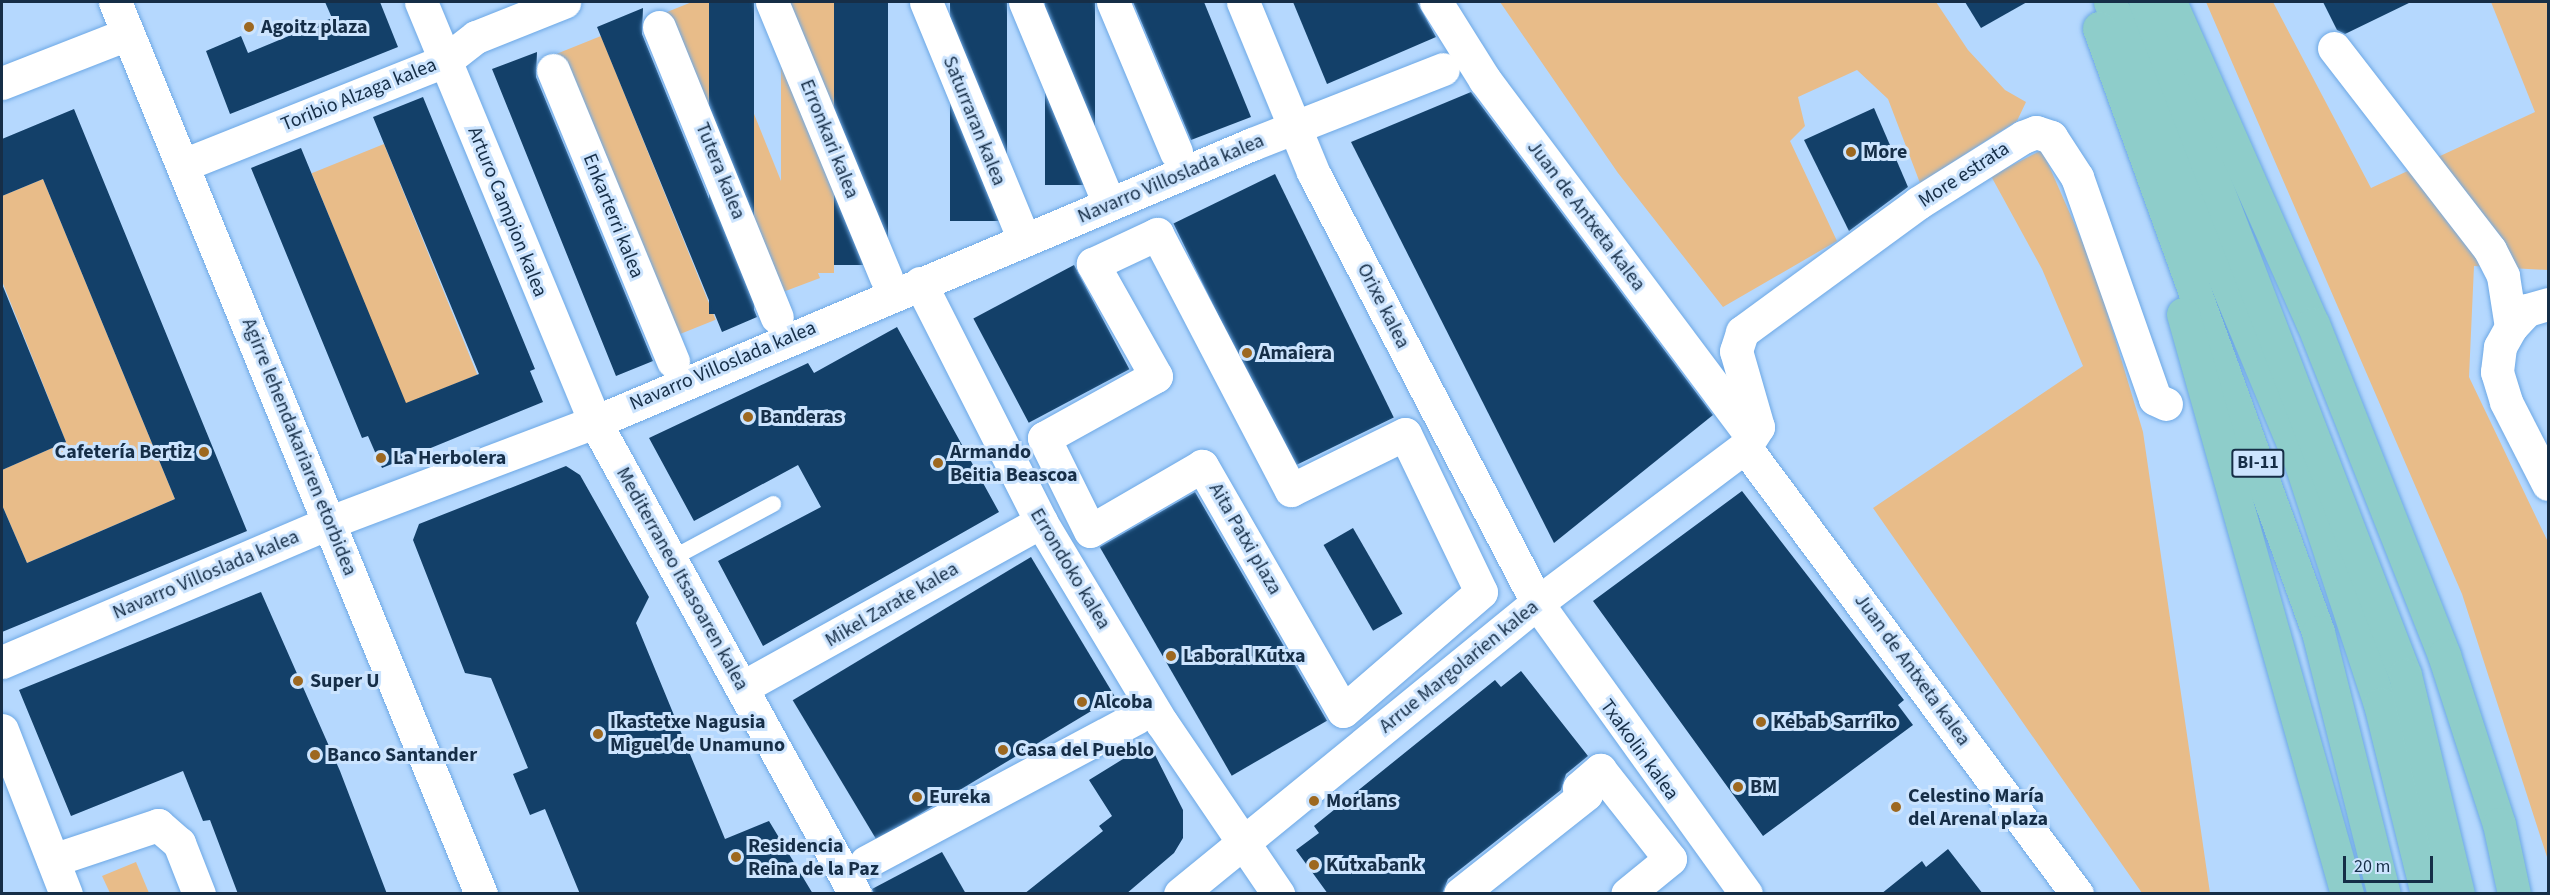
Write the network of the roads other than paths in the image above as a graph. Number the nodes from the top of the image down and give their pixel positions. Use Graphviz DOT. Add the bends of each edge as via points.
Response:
graph roads {
  1 [pos="115,2"];
  2 [pos="421,2"];
  3 [pos="564,2"];
  4 [pos="772,2"];
  5 [pos="926,2"];
  6 [pos="1025,2"];
  7 [pos="1113,2"];
  8 [pos="1243,2"];
  9 [pos="1436,2"];
  10 [pos="2089,2"];
  11 [pos="2110,2"];
  12 [pos="2145,2"];
  13 [pos="2170,2"];
  14 [pos="659,27"];
  15 [pos="128,34"];
  16 [pos="2104,41"];
  17 [pos="2334,48"];
  18 [pos="445,60"];
  19 [pos="1443,69"];
  20 [pos="552,70"];
  21 [pos="2,83"];
  22 [pos="1295,127"];
  23 [pos="1176,152"];
  24 [pos="183,165"];
  25 [pos="1109,204"];
  26 [pos="1024,240"];
  27 [pos="2490,250"];
  28 [pos="886,276"];
  29 [pos="920,283"];
  30 [pos="2548,302"];
  31 [pos="777,317"];
  32 [pos="2511,327"];
  33 [pos="672,361"];
  34 [pos="2166,404"];
  35 [pos="595,422"];
  36 [pos="1404,434"];
  37 [pos="1744,436"];
  38 [pos="2548,484"];
  39 [pos="772,504"];
  40 [pos="330,522"];
  41 [pos="1041,522"];
  42 [pos="671,559"];
  43 [pos="1536,603"];
  44 [pos="2,662"];
  45 [pos="743,687"];
  46 [pos="1137,717"];
  47 [pos="2,730"];
  48 [pos="2499,824"];
  49 [pos="1241,844"];
  50 [pos="53,860"];
  51 [pos="866,862"];
  52 [pos="66,894"];
  53 [pos="199,894"];
  54 [pos="481,894"];
  55 [pos="855,894"];
  56 [pos="1180,894"];
  57 [pos="1278,894"];
  58 [pos="1460,894"];
  59 [pos="1627,894"];
  60 [pos="1746,894"];
  61 [pos="2077,894"];
  62 [pos="2347,894"];
  63 [pos="2384,894"];
  64 [pos="2427,894"];
  65 [pos="2458,894"];
  66 [pos="2514,894"];
  67 [pos="2530,894"];
  1 -- 15 [label="street, Agirre lehendakariaren etorbidea"];
  2 -- 18 [label="street, Arturo Campion kalea"];
  3 -- 18 [label="street, Toribio Alzaga kalea" via="476,37"];
  4 -- 28 [label="street, Erronkari kalea"];
  5 -- 26 [label="street, Saturraran kalea"];
  6 -- 25 [label="street"];
  7 -- 23 [label="street"];
  8 -- 22 [label="street, Orixe kalea"];
  9 -- 37 [label="street, Juan de Antxeta kalea" via="1485,80"];
  10 -- 16 [label="main road, BI-11"];
  11 -- 64 [label="main road" via="2306,477 2380,704"];
  12 -- 65 [label="main road" via="2405,675"];
  13 -- 48 [label="main road" via="2326,357 2444,655"];
  14 -- 31 [label="street, Tutera kalea"];
  15 -- 21 [label="street"];
  15 -- 24 [label="street, Agirre lehendakariaren etorbidea"];
  16 -- 62 [label="main road"];
  16 -- 63 [label="main road, BI-11" via="2318,632"];
  17 -- 27 [label="street"];
  18 -- 24 [label="street, Toribio Alzaga kalea"];
  18 -- 35 [label="street, Arturo Campion kalea"];
  19 -- 22 [label="street, Navarro Villoslada kalea"];
  20 -- 33 [label="street, Enkarterri kalea"];
  22 -- 25 [label="street, Navarro Villoslada kalea"];
  22 -- 43 [label="street, Orixe kalea" via="1313,172"];
  24 -- 40 [label="street, Agirre lehendakariaren etorbidea"];
  25 -- 26 [label="street, Navarro Villoslada kalea"];
  26 -- 29 [label="street, Navarro Villoslada kalea"];
  27 -- 30 [label="street"];
  27 -- 32 [label="street" via="2503,276"];
  29 -- 35 [label="street, Navarro Villoslada kalea"];
  29 -- 41 [label="street, Errondoko kalea"];
  30 -- 32 [label="street" via="2527,310"];
  32 -- 38 [label="street" via="2500,347 2497,372 2506,402"];
  34 -- 37 [label="street, More estrata" via="2155,399 2077,177 2051,137 2036,132 1918,203 1742,332 1736,351 1758,427"];
  35 -- 40 [label="street, Navarro Villoslada kalea"];
  35 -- 42 [label="street, Mediterraneo Itsasoaren kalea"];
  36 -- 36 [label="street, Aita Patxi plaza" via="1481,592 1343,711 1202,466 1090,531 1044,438 1156,376 1093,264 1157,234 1291,490"];
  37 -- 43 [label="street, Arrue Margolarien kalea"];
  37 -- 61 [label="street, Juan de Antxeta kalea"];
  39 -- 42 [label="lane"];
  40 -- 44 [label="street, Navarro Villoslada kalea"];
  40 -- 54 [label="street, Agirre lehendakariaren etorbidea"];
  41 -- 45 [label="street, Mikel Zarate kalea"];
  41 -- 49 [label="street, Errondoko kalea"];
  42 -- 45 [label="street, Mediterraneo Itsasoaren kalea"];
  43 -- 49 [label="street, Arrue Margolarien kalea"];
  43 -- 60 [label="street, Txakolin kalea"];
  45 -- 55 [label="street, Mediterraneo Itsasoaren kalea"];
  46 -- 51 [label="street"];
  47 -- 50 [label="street"];
  48 -- 66 [label="main road"];
  48 -- 67 [label="main road"];
  49 -- 56 [label="street, Arrue Margolarien kalea"];
  49 -- 57 [label="street, Errondoko kalea"];
  50 -- 52 [label="street"];
  50 -- 53 [label="street" via="158,825 179,843"];
  58 -- 59 [label="street" via="1586,794 1579,788 1600,770 1670,859"];
}
